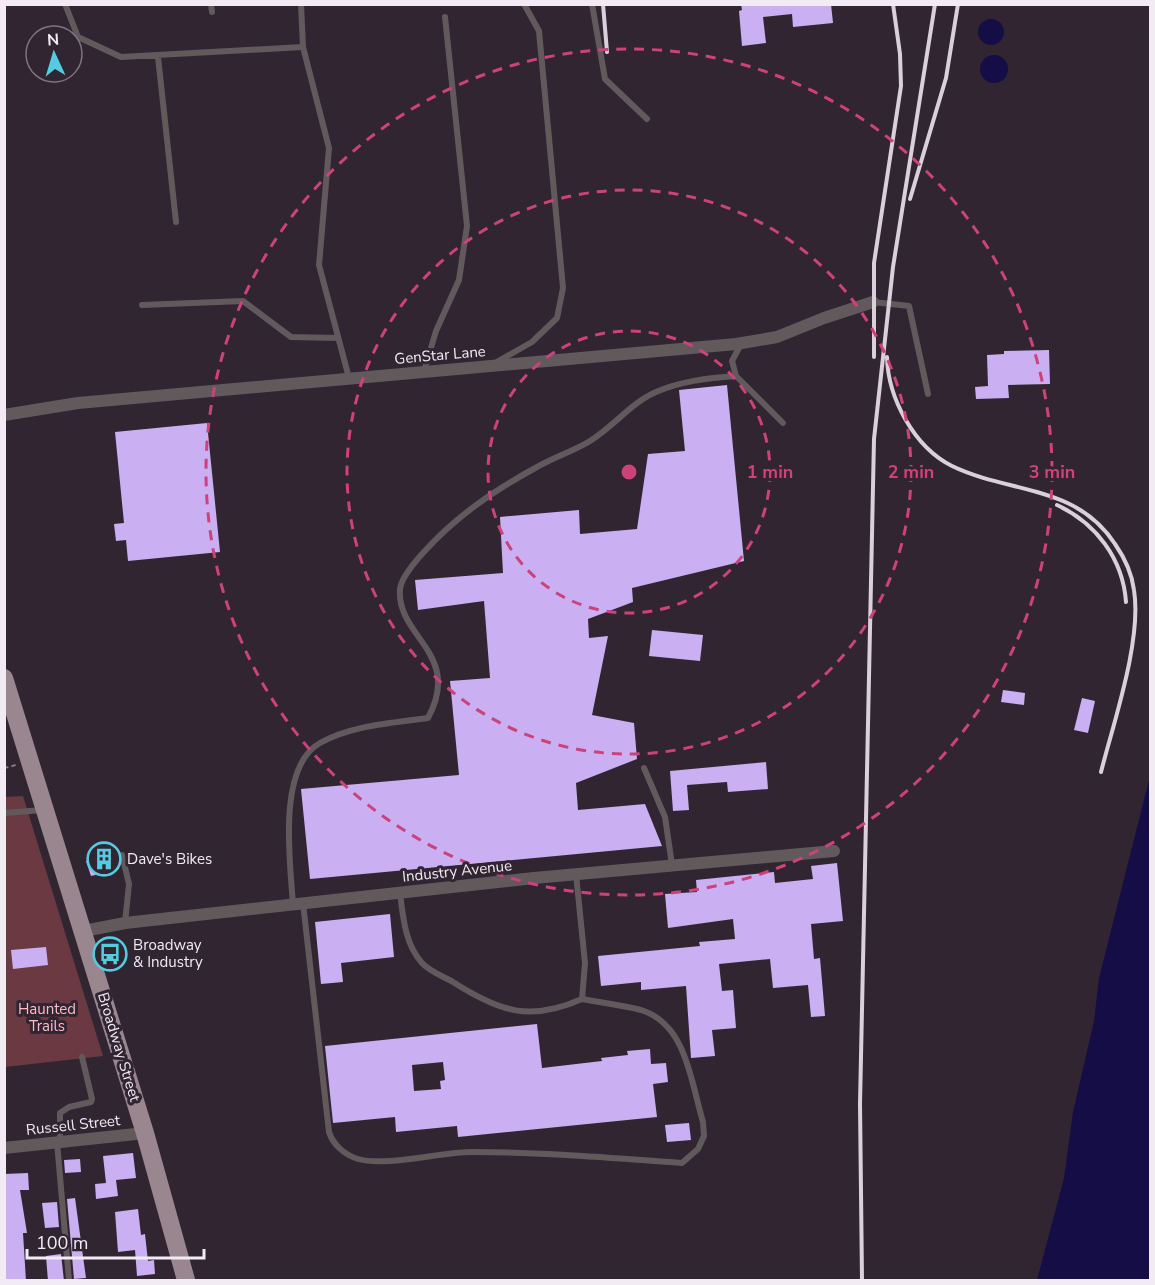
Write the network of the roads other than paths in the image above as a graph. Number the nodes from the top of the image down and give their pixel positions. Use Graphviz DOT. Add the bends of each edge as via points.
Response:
graph roads {
  1 [pos="65,4"];
  2 [pos="211,4"];
  3 [pos="302,4"];
  4 [pos="524,4"];
  5 [pos="592,4"];
  6 [pos="212,12"];
  7 [pos="445,17"];
  8 [pos="303,47"];
  9 [pos="158,57"];
  10 [pos="647,119"];
  11 [pos="176,222"];
  12 [pos="873,302"];
  13 [pos="142,305"];
  14 [pos="338,338"];
  15 [pos="741,343"];
  16 [pos="489,366"];
  17 [pos="424,372"];
  18 [pos="736,376"];
  19 [pos="349,378"];
  20 [pos="928,394"];
  21 [pos="4,415"];
  22 [pos="783,423"];
  23 [pos="4,678"];
  24 [pos="644,768"];
  25 [pos="47,810"];
  26 [pos="4,813"];
  27 [pos="834,851"];
  28 [pos="122,855"];
  29 [pos="672,866"];
  30 [pos="576,874"];
  31 [pos="399,893"];
  32 [pos="298,904"];
  33 [pos="124,922"];
  34 [pos="84,931"];
  35 [pos="582,999"];
  36 [pos="82,1057"];
  37 [pos="145,1133"];
  38 [pos="59,1142"];
  39 [pos="4,1148"];
  40 [pos="69,1281"];
  41 [pos="186,1281"];
  1 -- 9 [label="lane" via="78,37 121,57"];
  2 -- 6 [label="lane"];
  3 -- 8 [label="lane"];
  4 -- 16 [label="lane" via="539,31 563,288 557,318 532,342"];
  5 -- 10 [label="lane" via="605,79"];
  7 -- 17 [label="lane" via="467,226 459,280 436,331"];
  8 -- 9 [label="lane"];
  8 -- 14 [label="lane" via="329,148 319,265"];
  9 -- 11 [label="lane"];
  12 -- 15 [label="street, GenStar Lane" via="777,337"];
  12 -- 20 [label="lane" via="909,306"];
  13 -- 14 [label="lane" via="243,302 291,337"];
  14 -- 19 [label="lane"];
  15 -- 16 [label="street, GenStar Lane"];
  15 -- 18 [label="lane" via="732,361"];
  16 -- 17 [label="street, GenStar Lane"];
  17 -- 19 [label="street, GenStar Lane"];
  18 -- 22 [label="lane"];
  18 -- 32 [label="lane" via="695,380 654,392 590,441 537,466 447,525 415,562 400,586 401,607 432,658 439,681 436,703 428,718 365,728 319,744 299,764 292,783 290,836"];
  19 -- 21 [label="street, GenStar Lane" via="78,402"];
  23 -- 25 [label="main road, Broadway Street"];
  24 -- 29 [label="lane" via="665,817"];
  25 -- 26 [label="lane"];
  25 -- 34 [label="main road, Broadway Street"];
  27 -- 29 [label="street, Industry Avenue"];
  28 -- 33 [label="lane" via="129,884"];
  29 -- 30 [label="street, Industry Avenue"];
  30 -- 31 [label="street, Industry Avenue"];
  30 -- 35 [label="lane" via="585,963"];
  31 -- 32 [label="street, Industry Avenue"];
  31 -- 35 [label="lane" via="405,931 422,963 474,996 516,1012 556,1010"];
  32 -- 33 [label="street, Industry Avenue"];
  32 -- 35 [label="lane" via="328,1132 332,1142 356,1158 375,1161 471,1152 568,1154 682,1163 689,1159 704,1136 678,1036 668,1025 643,1011"];
  33 -- 34 [label="street, Industry Avenue"];
  34 -- 37 [label="main road, Broadway Street"];
  36 -- 38 [label="lane" via="92,1099 60,1113"];
  37 -- 38 [label="street, Russell Street"];
  37 -- 41 [label="main road, Broadway Street"];
  38 -- 39 [label="street, Russell Street"];
  38 -- 40 [label="lane"];
}
